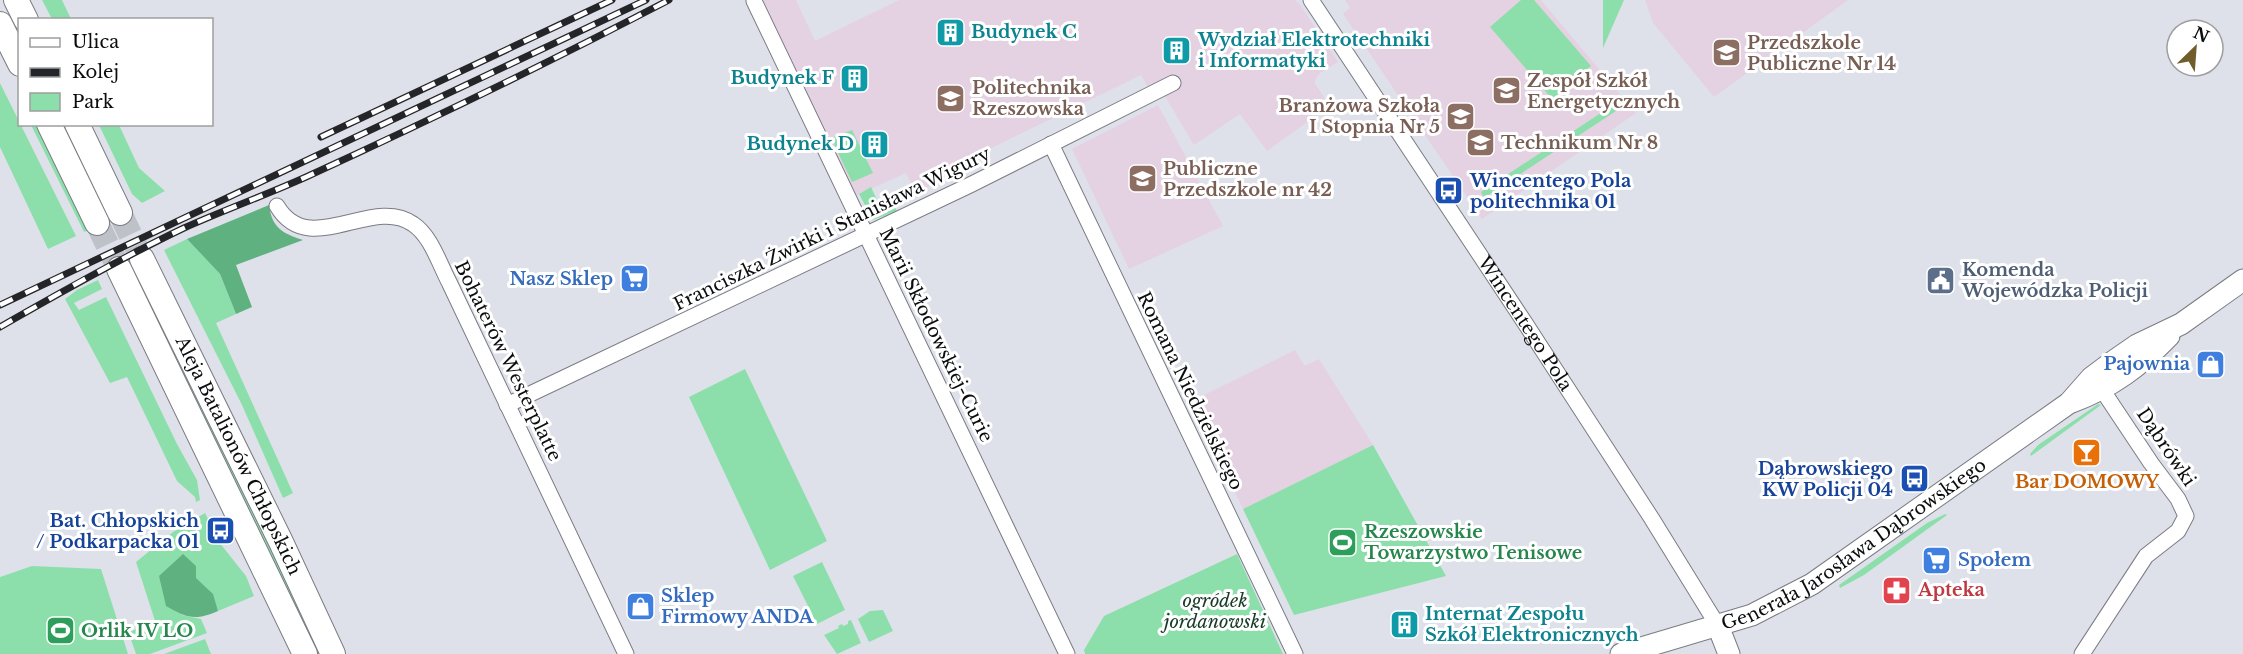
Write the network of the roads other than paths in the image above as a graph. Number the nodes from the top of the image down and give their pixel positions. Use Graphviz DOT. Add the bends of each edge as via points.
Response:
graph roads {
  1 [pos="16,0"];
  2 [pos="1311,0"];
  3 [pos="754,1"];
  4 [pos="25,18"];
  5 [pos="0,24"];
  6 [pos="18,60"];
  7 [pos="1173,83"];
  8 [pos="50,126"];
  9 [pos="78,126"];
  10 [pos="1051,144"];
  11 [pos="277,206"];
  12 [pos="120,213"];
  13 [pos="97,224"];
  14 [pos="866,235"];
  15 [pos="142,259"];
  16 [pos="119,269"];
  17 [pos="2243,280"];
  18 [pos="2098,383"];
  19 [pos="507,405"];
  20 [pos="1718,626"];
  21 [pos="305,654"];
  22 [pos="333,654"];
  23 [pos="626,654"];
  24 [pos="1067,654"];
  25 [pos="1295,654"];
  26 [pos="1622,654"];
  27 [pos="1729,654"];
  28 [pos="2082,654"];
  1 -- 4 [label="main road"];
  2 -- 20 [label="street, Wincentego Pola" via="1532,333"];
  3 -- 14 [label="street, Marii Skłodowskiej-Curie"];
  5 -- 6 [label="main road"];
  7 -- 10 [label="street, Franciszka Żwirki i Stanisława Wigury"];
  8 -- 13 [label="main road"];
  9 -- 12 [label="main road"];
  10 -- 14 [label="street, Franciszka Żwirki i Stanisława Wigury"];
  10 -- 25 [label="street, Romana Niedzielskiego"];
  11 -- 19 [label="street, Bohaterów Westerplatte" via="283,217 307,228 391,216 414,224 431,246"];
  14 -- 19 [label="street, Franciszka Żwirki i Stanisława Wigury"];
  14 -- 24 [label="street, Marii Skłodowskiej-Curie"];
  15 -- 22 [label="main road, Aleja Batalionów Chłopskich"];
  16 -- 21 [label="main road, Aleja Batalionów Chłopskich"];
  17 -- 18 [label="main road, Generała Jarosława Dąbrowskiego" via="2181,324 2147,358"];
  18 -- 20 [label="main road, Generała Jarosława Dąbrowskiego" via="1812,584 1752,615"];
  18 -- 28 [label="street, Dąbrówki" via="2186,516 2178,531 2146,556"];
  19 -- 23 [label="street, Bohaterów Westerplatte"];
  20 -- 26 [label="main road, Generała Jarosława Dąbrowskiego"];
  20 -- 27 [label="main road, Wincentego Pola"];
}
